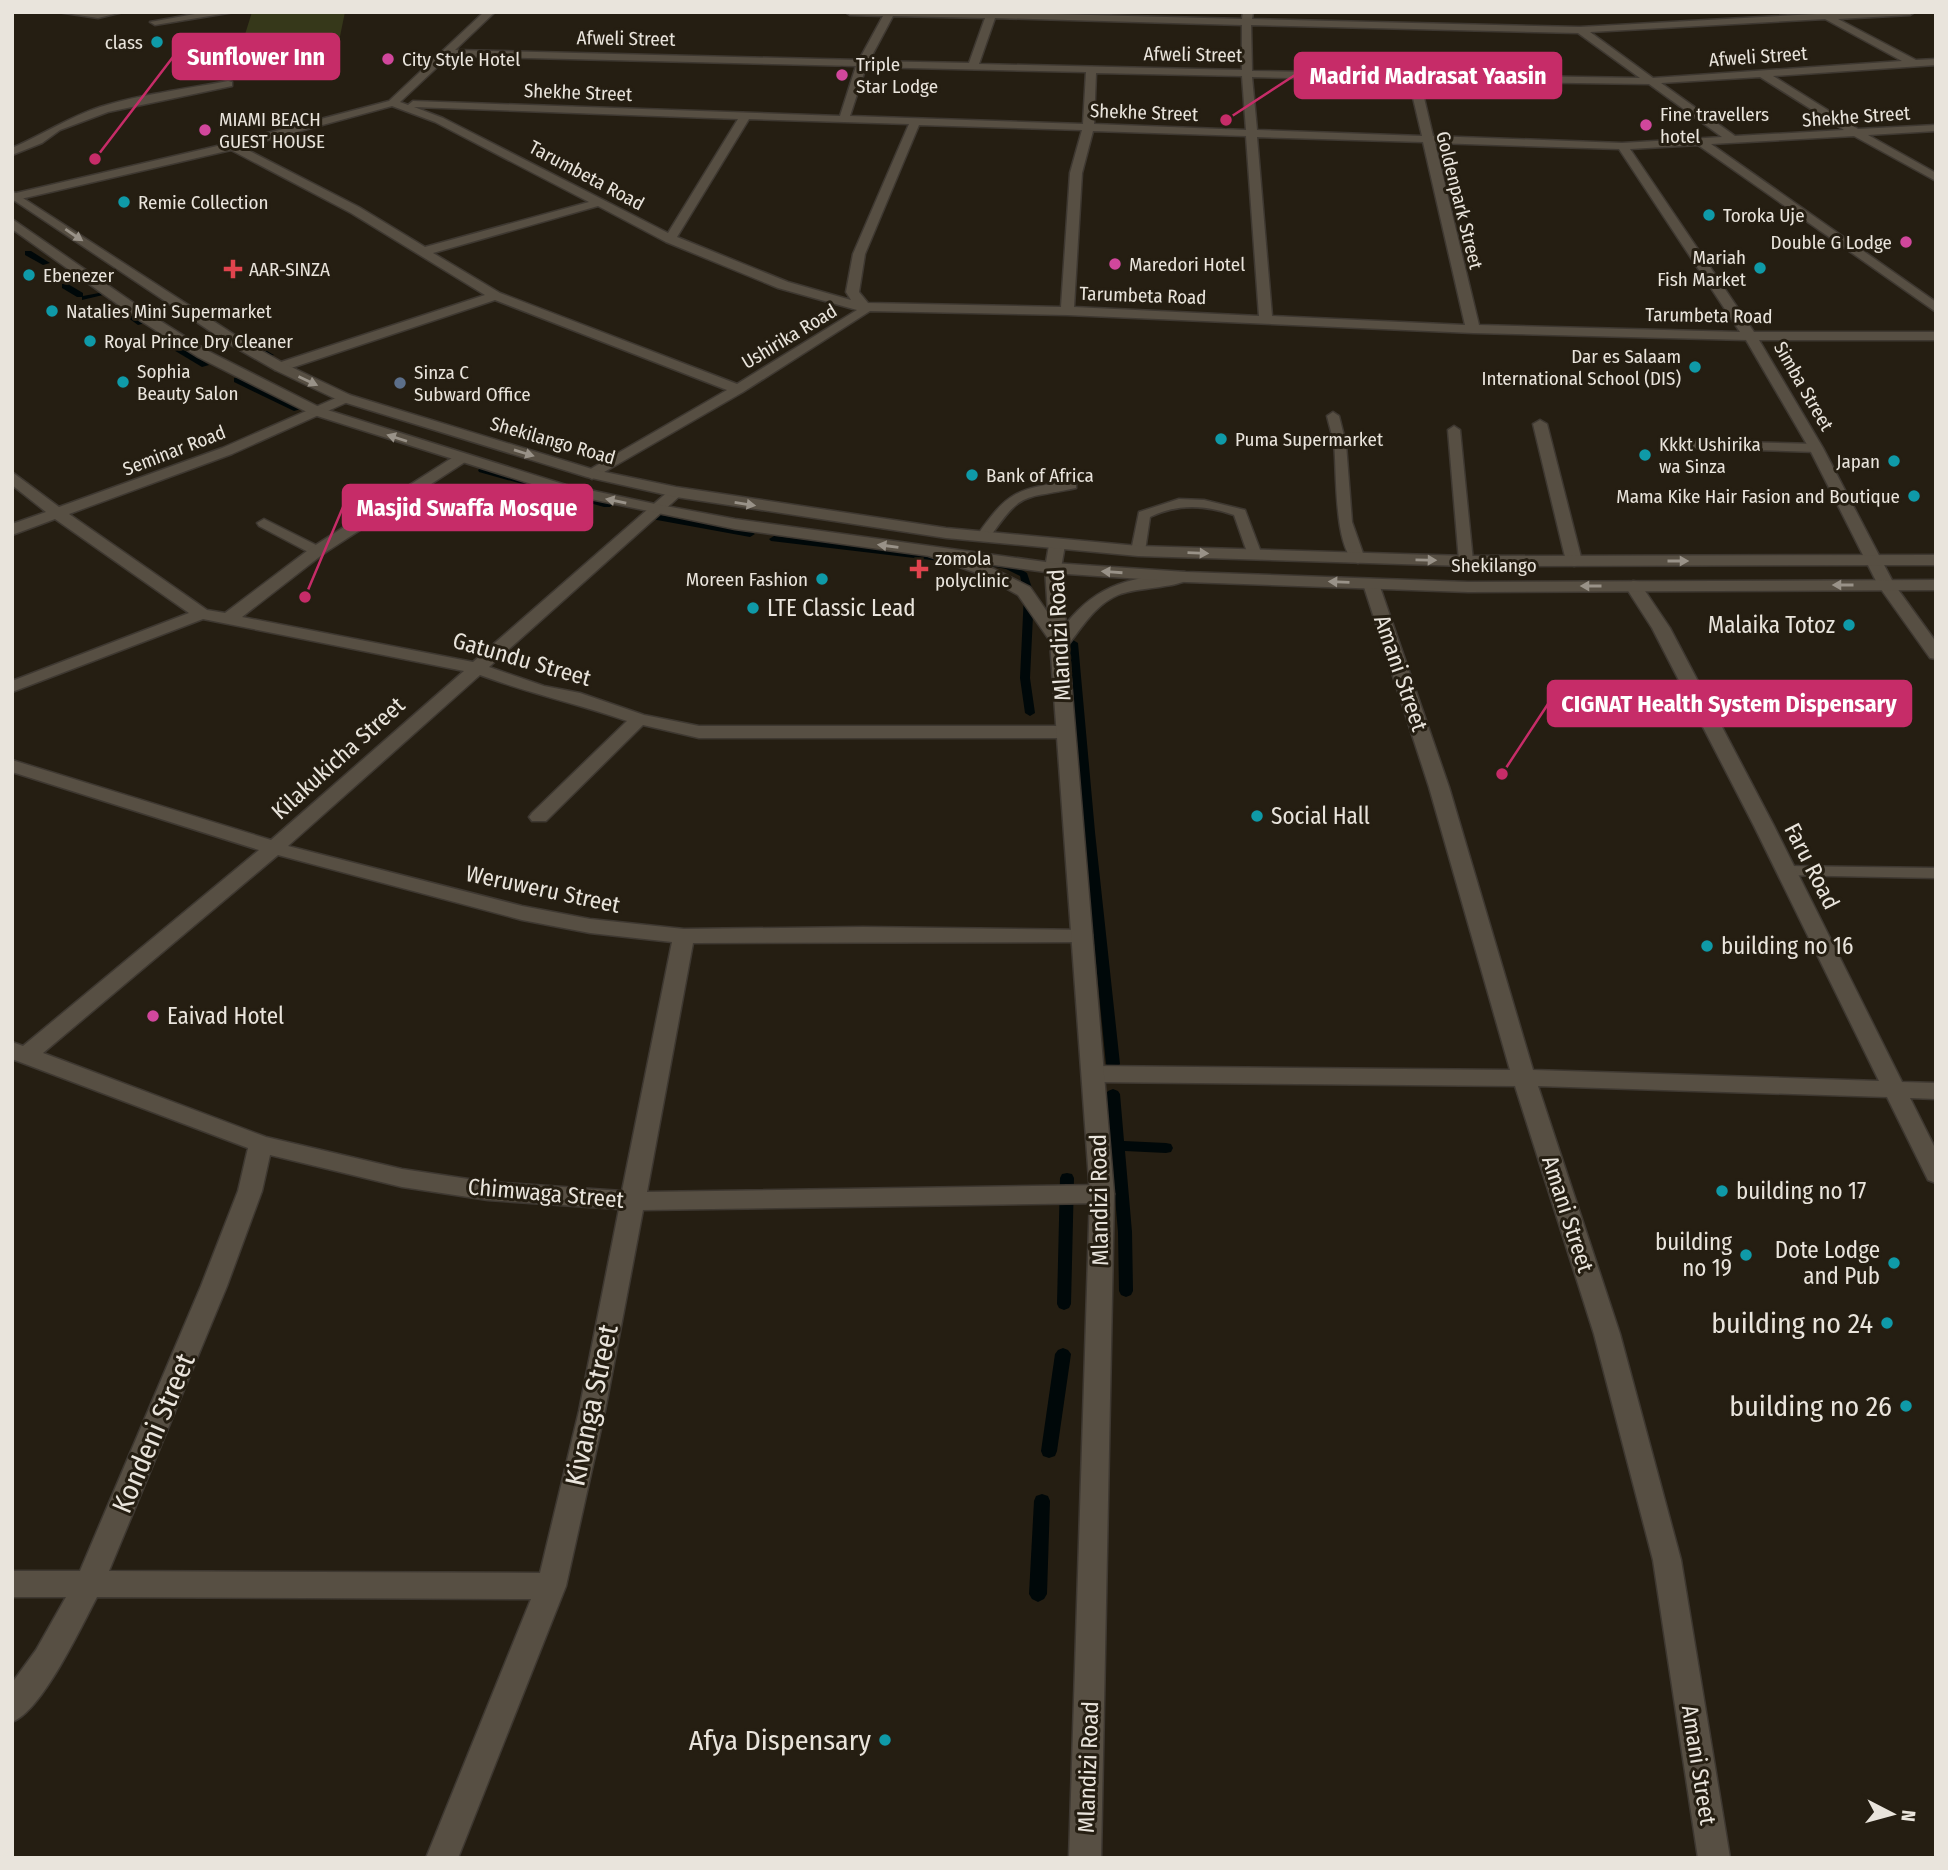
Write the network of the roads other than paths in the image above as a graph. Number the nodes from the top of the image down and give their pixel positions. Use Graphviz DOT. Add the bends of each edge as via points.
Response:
graph roads {
  1 [pos="63,12"];
  2 [pos="118,12"];
  3 [pos="229,12"];
  4 [pos="490,12"];
  5 [pos="850,12"];
  6 [pos="1910,12"];
  7 [pos="890,13"];
  8 [pos="1079,15"];
  9 [pos="1823,15"];
  10 [pos="991,16"];
  11 [pos="1248,17"];
  12 [pos="1585,18"];
  13 [pos="155,22"];
  14 [pos="1580,30"];
  15 [pos="1602,30"];
  16 [pos="448,53"];
  17 [pos="863,62"];
  18 [pos="1936,62"];
  19 [pos="1916,64"];
  20 [pos="973,65"];
  21 [pos="1091,68"];
  22 [pos="1247,72"];
  23 [pos="1763,74"];
  24 [pos="1936,75"];
  25 [pos="1414,79"];
  26 [pos="1649,81"];
  27 [pos="228,84"];
  28 [pos="393,103"];
  29 [pos="746,115"];
  30 [pos="844,119"];
  31 [pos="915,122"];
  32 [pos="1088,128"];
  33 [pos="1936,128"];
  34 [pos="1253,134"];
  35 [pos="1860,134"];
  36 [pos="1427,139"];
  37 [pos="1735,141"];
  38 [pos="1702,142"];
  39 [pos="232,146"];
  40 [pos="1622,146"];
  41 [pos="12,152"];
  42 [pos="1936,178"];
  43 [pos="14,196"];
  44 [pos="597,203"];
  45 [pos="12,223"];
  46 [pos="670,239"];
  47 [pos="422,252"];
  48 [pos="495,296"];
  49 [pos="864,307"];
  50 [pos="1936,308"];
  51 [pos="1067,311"];
  52 [pos="1266,319"];
  53 [pos="1473,328"];
  54 [pos="1750,336"];
  55 [pos="1936,336"];
  56 [pos="280,367"];
  57 [pos="738,389"];
  58 [pos="345,398"];
  59 [pos="316,411"];
  60 [pos="1333,416"];
  61 [pos="1540,424"];
  62 [pos="1454,430"];
  63 [pos="1693,445"];
  64 [pos="1816,448"];
  65 [pos="460,459"];
  66 [pos="592,474"];
  67 [pos="12,477"];
  68 [pos="1071,485"];
  69 [pos="676,492"];
  70 [pos="655,509"];
  71 [pos="58,514"];
  72 [pos="264,523"];
  73 [pos="12,530"];
  74 [pos="983,537"];
  75 [pos="317,551"];
  76 [pos="1138,551"];
  77 [pos="935,553"];
  78 [pos="1255,555"];
  79 [pos="1055,557"];
  80 [pos="1358,559"];
  81 [pos="1875,560"];
  82 [pos="1936,560"];
  83 [pos="1466,561"];
  84 [pos="1574,561"];
  85 [pos="1186,577"];
  86 [pos="1371,584"];
  87 [pos="1886,585"];
  88 [pos="1936,585"];
  89 [pos="1633,586"];
  90 [pos="202,614"];
  91 [pos="228,619"];
  92 [pos="1060,643"];
  93 [pos="1936,654"];
  94 [pos="476,668"];
  95 [pos="12,687"];
  96 [pos="639,719"];
  97 [pos="1065,732"];
  98 [pos="12,766"];
  99 [pos="540,817"];
  100 [pos="274,848"];
  101 [pos="1787,871"];
  102 [pos="1936,873"];
  103 [pos="1082,935"];
  104 [pos="684,936"];
  105 [pos="19,1052"];
  106 [pos="1093,1074"];
  107 [pos="1524,1077"];
  108 [pos="1896,1090"];
  109 [pos="1936,1091"];
  110 [pos="261,1144"];
  111 [pos="1936,1174"];
  112 [pos="1102,1194"];
  113 [pos="631,1201"];
  114 [pos="90,1583"];
  115 [pos="12,1584"];
  116 [pos="551,1586"];
  117 [pos="12,1708"];
  118 [pos="442,1858"];
  119 [pos="1085,1858"];
  120 [pos="1714,1858"];
  1 -- 2 [label="street"];
  3 -- 13 [label="street"];
  4 -- 16 [label="street"];
  5 -- 7 [label="street"];
  6 -- 9 [label="street"];
  7 -- 10 [label="street"];
  7 -- 17 [label="street"];
  8 -- 10 [label="street"];
  8 -- 11 [label="street"];
  9 -- 15 [label="street"];
  9 -- 19 [label="street"];
  10 -- 20 [label="street"];
  11 -- 14 [label="street"];
  11 -- 22 [label="street"];
  12 -- 15 [label="street"];
  14 -- 15 [label="street"];
  14 -- 26 [label="street"];
  16 -- 17 [label="street, Afweli Street"];
  16 -- 28 [label="street"];
  17 -- 20 [label="street, Afweli Street"];
  17 -- 30 [label="street"];
  18 -- 19 [label="street, Afweli Street"];
  19 -- 23 [label="street, Afweli Street"];
  19 -- 24 [label="street"];
  20 -- 21 [label="street, Afweli Street"];
  21 -- 22 [label="street, Afweli Street"];
  21 -- 32 [label="street"];
  22 -- 25 [label="street, Afweli Street"];
  22 -- 34 [label="street"];
  23 -- 26 [label="street, Afweli Street"];
  23 -- 35 [label="street"];
  25 -- 26 [label="street, Afweli Street"];
  25 -- 36 [label="street, Goldenpark Street"];
  26 -- 37 [label="street"];
  27 -- 41 [label="street" via="105,109 64,124"];
  28 -- 29 [label="street, Shekhe Street"];
  28 -- 39 [label="street"];
  28 -- 44 [label="street, Tarumbeta Road" via="439,120"];
  29 -- 30 [label="street, Shekhe Street"];
  29 -- 46 [label="street"];
  30 -- 31 [label="street, Shekhe Street"];
  31 -- 32 [label="street, Shekhe Street"];
  31 -- 49 [label="street, Ushirika Road" via="859,254 852,292"];
  32 -- 34 [label="street, Shekhe Street"];
  32 -- 51 [label="street" via="1076,173"];
  33 -- 35 [label="street, Shekhe Street"];
  34 -- 36 [label="street, Shekhe Street"];
  34 -- 52 [label="street"];
  35 -- 37 [label="street, Shekhe Street"];
  35 -- 42 [label="street"];
  36 -- 40 [label="street, Shekhe Street"];
  36 -- 53 [label="street, Goldenpark Street"];
  37 -- 38 [label="street, Shekhe Street"];
  38 -- 40 [label="street, Shekhe Street"];
  38 -- 50 [label="street"];
  39 -- 43 [label="street"];
  39 -- 47 [label="street" via="355,210"];
  40 -- 54 [label="street, Simba Street"];
  43 -- 56 [label="street, Shekilango Road, one-way"];
  44 -- 46 [label="street, Tarumbeta Road"];
  44 -- 47 [label="street"];
  45 -- 59 [label="street, Shekilango Road" via="203,354"];
  46 -- 49 [label="street, Tarumbeta Road" via="783,285"];
  47 -- 48 [label="street"];
  48 -- 56 [label="street"];
  48 -- 57 [label="street"];
  49 -- 51 [label="street, Tarumbeta Road"];
  49 -- 57 [label="street, Ushirika Road" via="855,318"];
  51 -- 52 [label="street, Tarumbeta Road"];
  52 -- 53 [label="street, Tarumbeta Road"];
  53 -- 54 [label="street, Tarumbeta Road"];
  54 -- 55 [label="street, Tarumbeta Road"];
  54 -- 64 [label="street, Simba Street"];
  56 -- 58 [label="street, Shekilango Road, one-way"];
  57 -- 66 [label="street, Ushirika Road"];
  58 -- 59 [label="street, Seminar Road"];
  58 -- 66 [label="street, Shekilango Road, one-way"];
  65 -- 59 [label="street, Shekilango Road, one-way"];
  59 -- 71 [label="street, Seminar Road" via="227,452"];
  60 -- 80 [label="lane" via="1340,444 1345,522"];
  61 -- 84 [label="street"];
  62 -- 83 [label="lane"];
  63 -- 64 [label="lane"];
  64 -- 81 [label="street, Simba Street"];
  70 -- 65 [label="street, Shekilango Road, one-way" via="562,489"];
  65 -- 75 [label="street"];
  66 -- 69 [label="street, Shekilango Road"];
  67 -- 71 [label="street, Gatundu Street"];
  68 -- 74 [label="lane" via="1015,496"];
  69 -- 70 [label="street, Kilakukicha Street"];
  69 -- 74 [label="street, Shekilango Road, one-way"];
  77 -- 70 [label="street, Shekilango Road, one-way"];
  70 -- 94 [label="street, Kilakukicha Street"];
  71 -- 73 [label="street, Seminar Road"];
  71 -- 90 [label="street, Gatundu Street"];
  72 -- 75 [label="lane"];
  74 -- 79 [label="street, Shekilango Road"];
  75 -- 91 [label="street"];
  76 -- 78 [label="street, Shekilango, one-way"];
  76 -- 78 [label="lane" via="1144,515 1158,507 1200,503 1240,513"];
  76 -- 79 [label="street, Shekilango"];
  77 -- 79 [label="street, Shekilango Road"];
  77 -- 92 [label="street" via="1024,591"];
  78 -- 80 [label="street, Shekilango"];
  85 -- 79 [label="street, Shekilango, one-way"];
  79 -- 92 [label="street, Mlandizi Road"];
  80 -- 83 [label="street, Shekilango, one-way"];
  81 -- 82 [label="street, Shekilango"];
  84 -- 81 [label="street, Shekilango, one-way"];
  81 -- 87 [label="street, Simba Street"];
  83 -- 84 [label="street, Shekilango"];
  86 -- 85 [label="street, Shekilango, one-way"];
  85 -- 92 [label="street" via="1123,588 1093,604"];
  89 -- 86 [label="street, Shekilango, one-way"];
  86 -- 107 [label="street, Amani Street" via="1439,787"];
  87 -- 88 [label="street, Shekilango"];
  87 -- 89 [label="street, Shekilango, one-way"];
  87 -- 93 [label="street, Simba Street"];
  89 -- 101 [label="street, Faru Road" via="1661,628"];
  90 -- 91 [label="street, Gatundu Street"];
  90 -- 95 [label="street"];
  91 -- 94 [label="street, Gatundu Street"];
  92 -- 97 [label="street, Mlandizi Road"];
  94 -- 96 [label="street, Gatundu Street"];
  94 -- 100 [label="street, Kilakukicha Street"];
  96 -- 97 [label="street, Gatundu Street" via="699,732"];
  96 -- 99 [label="street"];
  97 -- 103 [label="street, Mlandizi Road"];
  98 -- 100 [label="street, Weruweru Street"];
  100 -- 104 [label="street, Weruweru Street" via="522,913 625,932"];
  100 -- 105 [label="street, Kilakukicha Street"];
  101 -- 102 [label="lane"];
  101 -- 108 [label="street, Faru Road"];
  103 -- 104 [label="street, Weruweru Street"];
  103 -- 106 [label="street, Mlandizi Road"];
  104 -- 113 [label="street, Kivanga Street"];
  105 -- 110 [label="street, Chimwaga Street"];
  106 -- 107 [label="street"];
  106 -- 112 [label="street, Mlandizi Road"];
  107 -- 108 [label="street"];
  107 -- 120 [label="street, Amani Street" via="1607,1334 1667,1560"];
  108 -- 109 [label="street"];
  108 -- 111 [label="street, Faru Road"];
  110 -- 113 [label="street, Chimwaga Street" via="415,1180 488,1191"];
  110 -- 114 [label="street, Kondeni Street" via="250,1191 214,1286"];
  112 -- 113 [label="street, Chimwaga Street"];
  112 -- 119 [label="street, Mlandizi Road"];
  113 -- 116 [label="street, Kivanga Street" via="592,1410"];
  114 -- 115 [label="street"];
  114 -- 116 [label="street"];
  114 -- 117 [label="street, Kondeni Street" via="47,1660"];
  116 -- 118 [label="street, Kivanga Street"];
}
